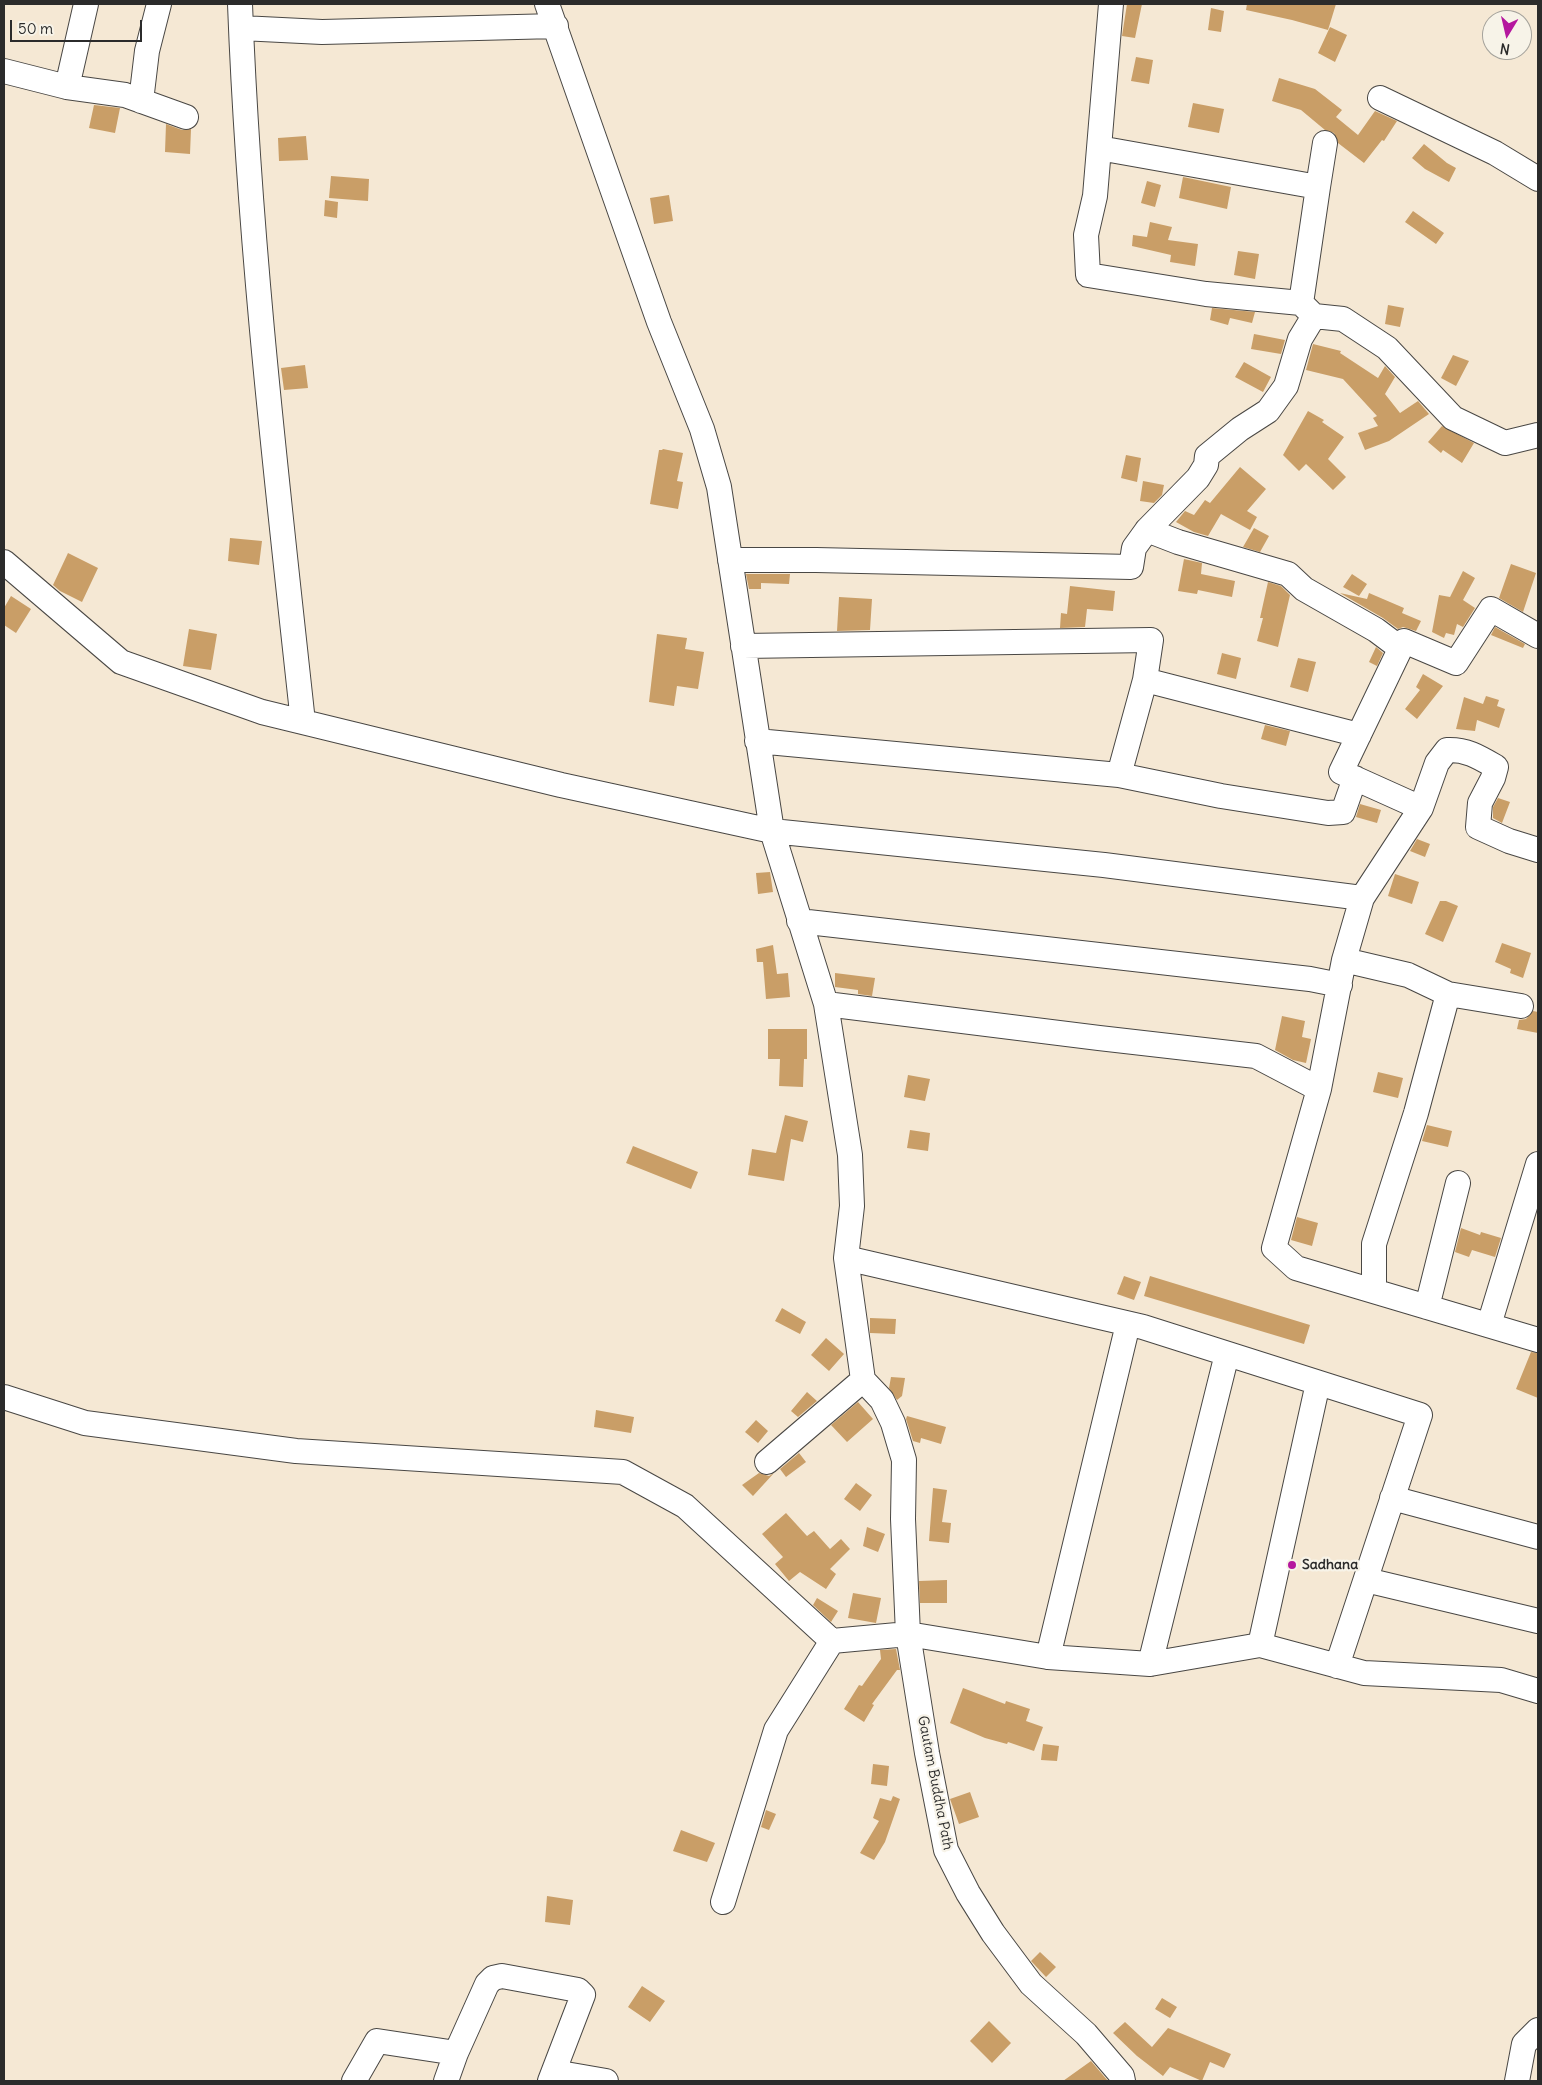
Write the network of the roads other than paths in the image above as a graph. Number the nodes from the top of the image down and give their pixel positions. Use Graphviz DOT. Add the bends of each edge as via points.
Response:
graph roads {
  1 [pos="86,4"];
  2 [pos="159,4"];
  3 [pos="240,4"];
  4 [pos="547,4"];
  5 [pos="1111,4"];
  6 [pos="556,26"];
  7 [pos="241,28"];
  8 [pos="4,71"];
  9 [pos="68,87"];
  10 [pos="1380,98"];
  11 [pos="141,100"];
  12 [pos="186,117"];
  13 [pos="1325,143"];
  14 [pos="1099,148"];
  15 [pos="1538,179"];
  16 [pos="1318,187"];
  17 [pos="1307,309"];
  18 [pos="1538,435"];
  19 [pos="1147,530"];
  20 [pos="730,560"];
  21 [pos="4,562"];
  22 [pos="1538,636"];
  23 [pos="743,646"];
  24 [pos="1400,648"];
  25 [pos="1145,680"];
  26 [pos="303,722"];
  27 [pos="1358,735"];
  28 [pos="757,741"];
  29 [pos="1119,775"];
  30 [pos="1355,778"];
  31 [pos="1421,808"];
  32 [pos="772,831"];
  33 [pos="1538,850"];
  34 [pos="1362,898"];
  35 [pos="799,921"];
  36 [pos="1344,960"];
  37 [pos="1340,985"];
  38 [pos="1448,994"];
  39 [pos="826,1004"];
  40 [pos="1521,1006"];
  41 [pos="1319,1089"];
  42 [pos="1538,1164"];
  43 [pos="1458,1183"];
  44 [pos="846,1258"];
  45 [pos="1374,1291"];
  46 [pos="1427,1307"];
  47 [pos="1128,1324"];
  48 [pos="1489,1325"];
  49 [pos="1538,1340"];
  50 [pos="1227,1354"];
  51 [pos="863,1380"];
  52 [pos="1318,1383"];
  53 [pos="4,1397"];
  54 [pos="767,1462"];
  55 [pos="1392,1498"];
  56 [pos="1538,1537"];
  57 [pos="1366,1580"];
  58 [pos="1538,1621"];
  59 [pos="908,1634"];
  60 [pos="832,1641"];
  61 [pos="1260,1646"];
  62 [pos="1048,1657"];
  63 [pos="1150,1664"];
  64 [pos="1337,1666"];
  65 [pos="1538,1691"];
  66 [pos="723,1902"];
  67 [pos="1538,2030"];
  68 [pos="456,2053"];
  69 [pos="552,2077"];
  70 [pos="354,2081"];
  71 [pos="446,2081"];
  72 [pos="606,2081"];
  73 [pos="1123,2081"];
  74 [pos="1517,2081"];
  1 -- 9 [label="street"];
  2 -- 11 [label="street" via="147,51"];
  3 -- 7 [label="street"];
  4 -- 6 [label="street"];
  5 -- 14 [label="street"];
  6 -- 7 [label="street" via="322,32"];
  6 -- 20 [label="street" via="659,322 712,456"];
  7 -- 26 [label="street" via="243,99 273,444"];
  8 -- 9 [label="street"];
  9 -- 11 [label="street"];
  10 -- 15 [label="street" via="1495,154"];
  11 -- 12 [label="street"];
  13 -- 16 [label="street"];
  14 -- 16 [label="street"];
  14 -- 17 [label="street" via="1086,235 1088,275"];
  16 -- 17 [label="street"];
  17 -- 18 [label="street" via="1343,319 1387,348 1453,418 1505,443"];
  17 -- 19 [label="street" via="1286,386 1268,411 1207,456 1198,478"];
  19 -- 20 [label="street" via="1134,548 1131,567"];
  19 -- 24 [label="street" via="1288,574 1304,589 1376,630"];
  20 -- 23 [label="street"];
  21 -- 26 [label="street" via="121,662 262,712"];
  22 -- 24 [label="street" via="1492,609 1456,663 1404,641"];
  23 -- 25 [label="street" via="1151,640"];
  23 -- 28 [label="street"];
  24 -- 27 [label="street"];
  25 -- 27 [label="street"];
  25 -- 29 [label="street"];
  26 -- 32 [label="street" via="561,785"];
  27 -- 30 [label="street" via="1341,772"];
  28 -- 29 [label="street"];
  28 -- 32 [label="street"];
  29 -- 30 [label="street" via="1328,813 1343,812"];
  30 -- 31 [label="street"];
  31 -- 33 [label="street" via="1438,763 1447,750 1459,749 1476,755 1496,767 1494,778 1480,803 1478,826"];
  31 -- 34 [label="street"];
  32 -- 34 [label="street" via="1104,865"];
  32 -- 35 [label="street"];
  34 -- 36 [label="street"];
  35 -- 37 [label="street"];
  35 -- 39 [label="street"];
  36 -- 37 [label="street"];
  36 -- 38 [label="street" via="1408,975"];
  37 -- 41 [label="street"];
  38 -- 40 [label="street"];
  38 -- 45 [label="street" via="1416,1113 1374,1244"];
  39 -- 41 [label="street" via="1256,1056"];
  39 -- 44 [label="street" via="850,1155 852,1206"];
  41 -- 45 [label="street" via="1274,1248 1296,1268"];
  42 -- 48 [label="street"];
  43 -- 46 [label="street"];
  44 -- 47 [label="street"];
  44 -- 51 [label="street"];
  45 -- 46 [label="street"];
  46 -- 48 [label="street"];
  47 -- 50 [label="street"];
  47 -- 62 [label="street"];
  48 -- 49 [label="street"];
  50 -- 52 [label="street"];
  50 -- 63 [label="street"];
  51 -- 54 [label="street"];
  51 -- 59 [label="street, Gautam Buddha Path" via="882,1400 904,1460"];
  52 -- 55 [label="street" via="1420,1415"];
  52 -- 61 [label="street"];
  53 -- 60 [label="street" via="85,1423 296,1452 623,1472 685,1506"];
  55 -- 56 [label="street"];
  55 -- 57 [label="street"];
  57 -- 58 [label="street"];
  57 -- 64 [label="street"];
  59 -- 60 [label="street"];
  59 -- 62 [label="street"];
  59 -- 73 [label="street, Gautam Buddha Path" via="946,1850 988,1925 1031,1984 1086,2034"];
  60 -- 66 [label="street" via="776,1730"];
  61 -- 63 [label="street"];
  61 -- 64 [label="street"];
  62 -- 63 [label="street"];
  64 -- 65 [label="street" via="1364,1673 1501,1680"];
  67 -- 74 [label="street" via="1524,2044"];
  68 -- 69 [label="street" via="487,1984 493,1978 502,1976 578,1990 583,1994"];
  68 -- 70 [label="street" via="377,2041"];
  68 -- 71 [label="street"];
  69 -- 72 [label="street"];
}
